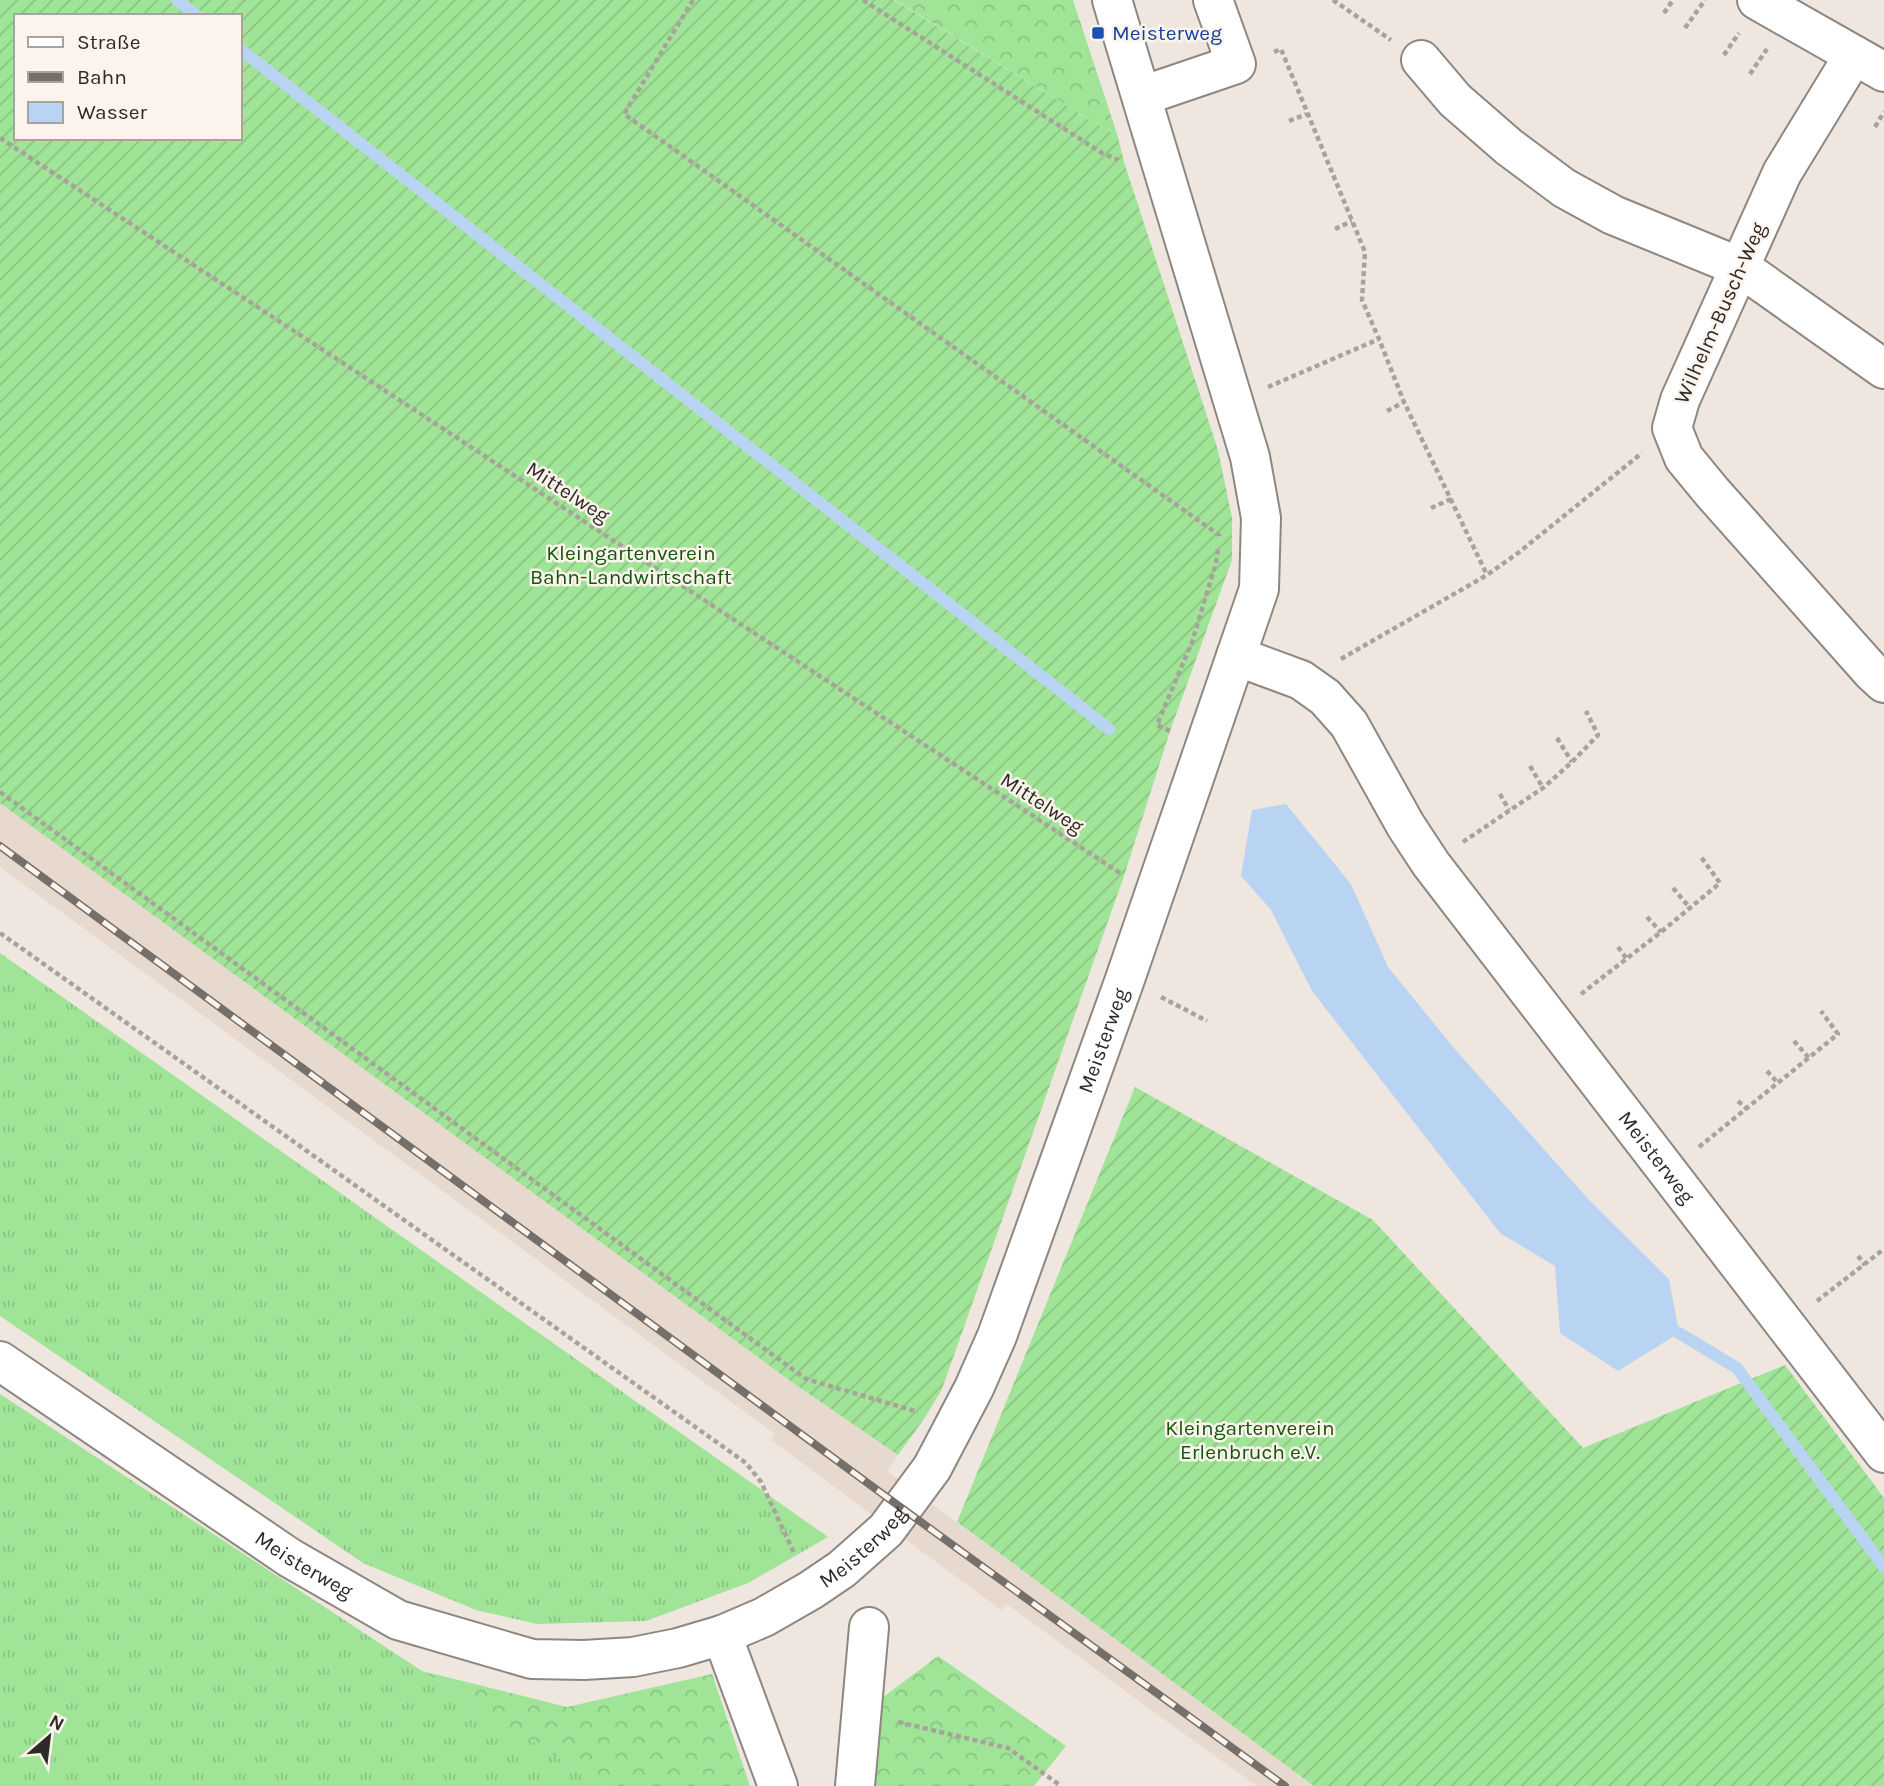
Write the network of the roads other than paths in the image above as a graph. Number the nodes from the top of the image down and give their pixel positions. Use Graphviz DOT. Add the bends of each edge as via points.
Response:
graph roads {
  1 [pos="1112,0"];
  2 [pos="1213,0"];
  3 [pos="1757,0"];
  4 [pos="1421,60"];
  5 [pos="1869,64"];
  6 [pos="1142,96"];
  7 [pos="1740,267"];
  8 [pos="1884,369"];
  9 [pos="1236,656"];
  10 [pos="1884,683"];
  11 [pos="0,1361"];
  12 [pos="1884,1452"];
  13 [pos="869,1627"];
  14 [pos="722,1635"];
  15 [pos="778,1786"];
  16 [pos="855,1786"];
  1 -- 6 [label="street, Meisterweg"];
  2 -- 6 [label="street" via="1236,64"];
  3 -- 5 [label="street"];
  4 -- 7 [label="street" via="1455,100 1564,188 1613,215"];
  5 -- 7 [label="street, Wilhelm-Busch-Weg" via="1782,173"];
  6 -- 9 [label="street, Meisterweg" via="1250,457 1261,518 1259,589"];
  7 -- 8 [label="street"];
  7 -- 10 [label="street, Wilhelm-Busch-Weg" via="1680,400 1672,428 1684,458 1712,492"];
  9 -- 12 [label="street, Meisterweg" via="1301,680 1325,696 1349,724 1431,864"];
  9 -- 14 [label="street, Meisterweg" via="997,1336 952,1433 886,1530 842,1569 764,1617"];
  11 -- 14 [label="street, Meisterweg" via="290,1558 398,1620 532,1659 633,1657"];
  13 -- 16 [label="street"];
  14 -- 15 [label="street"];
}
